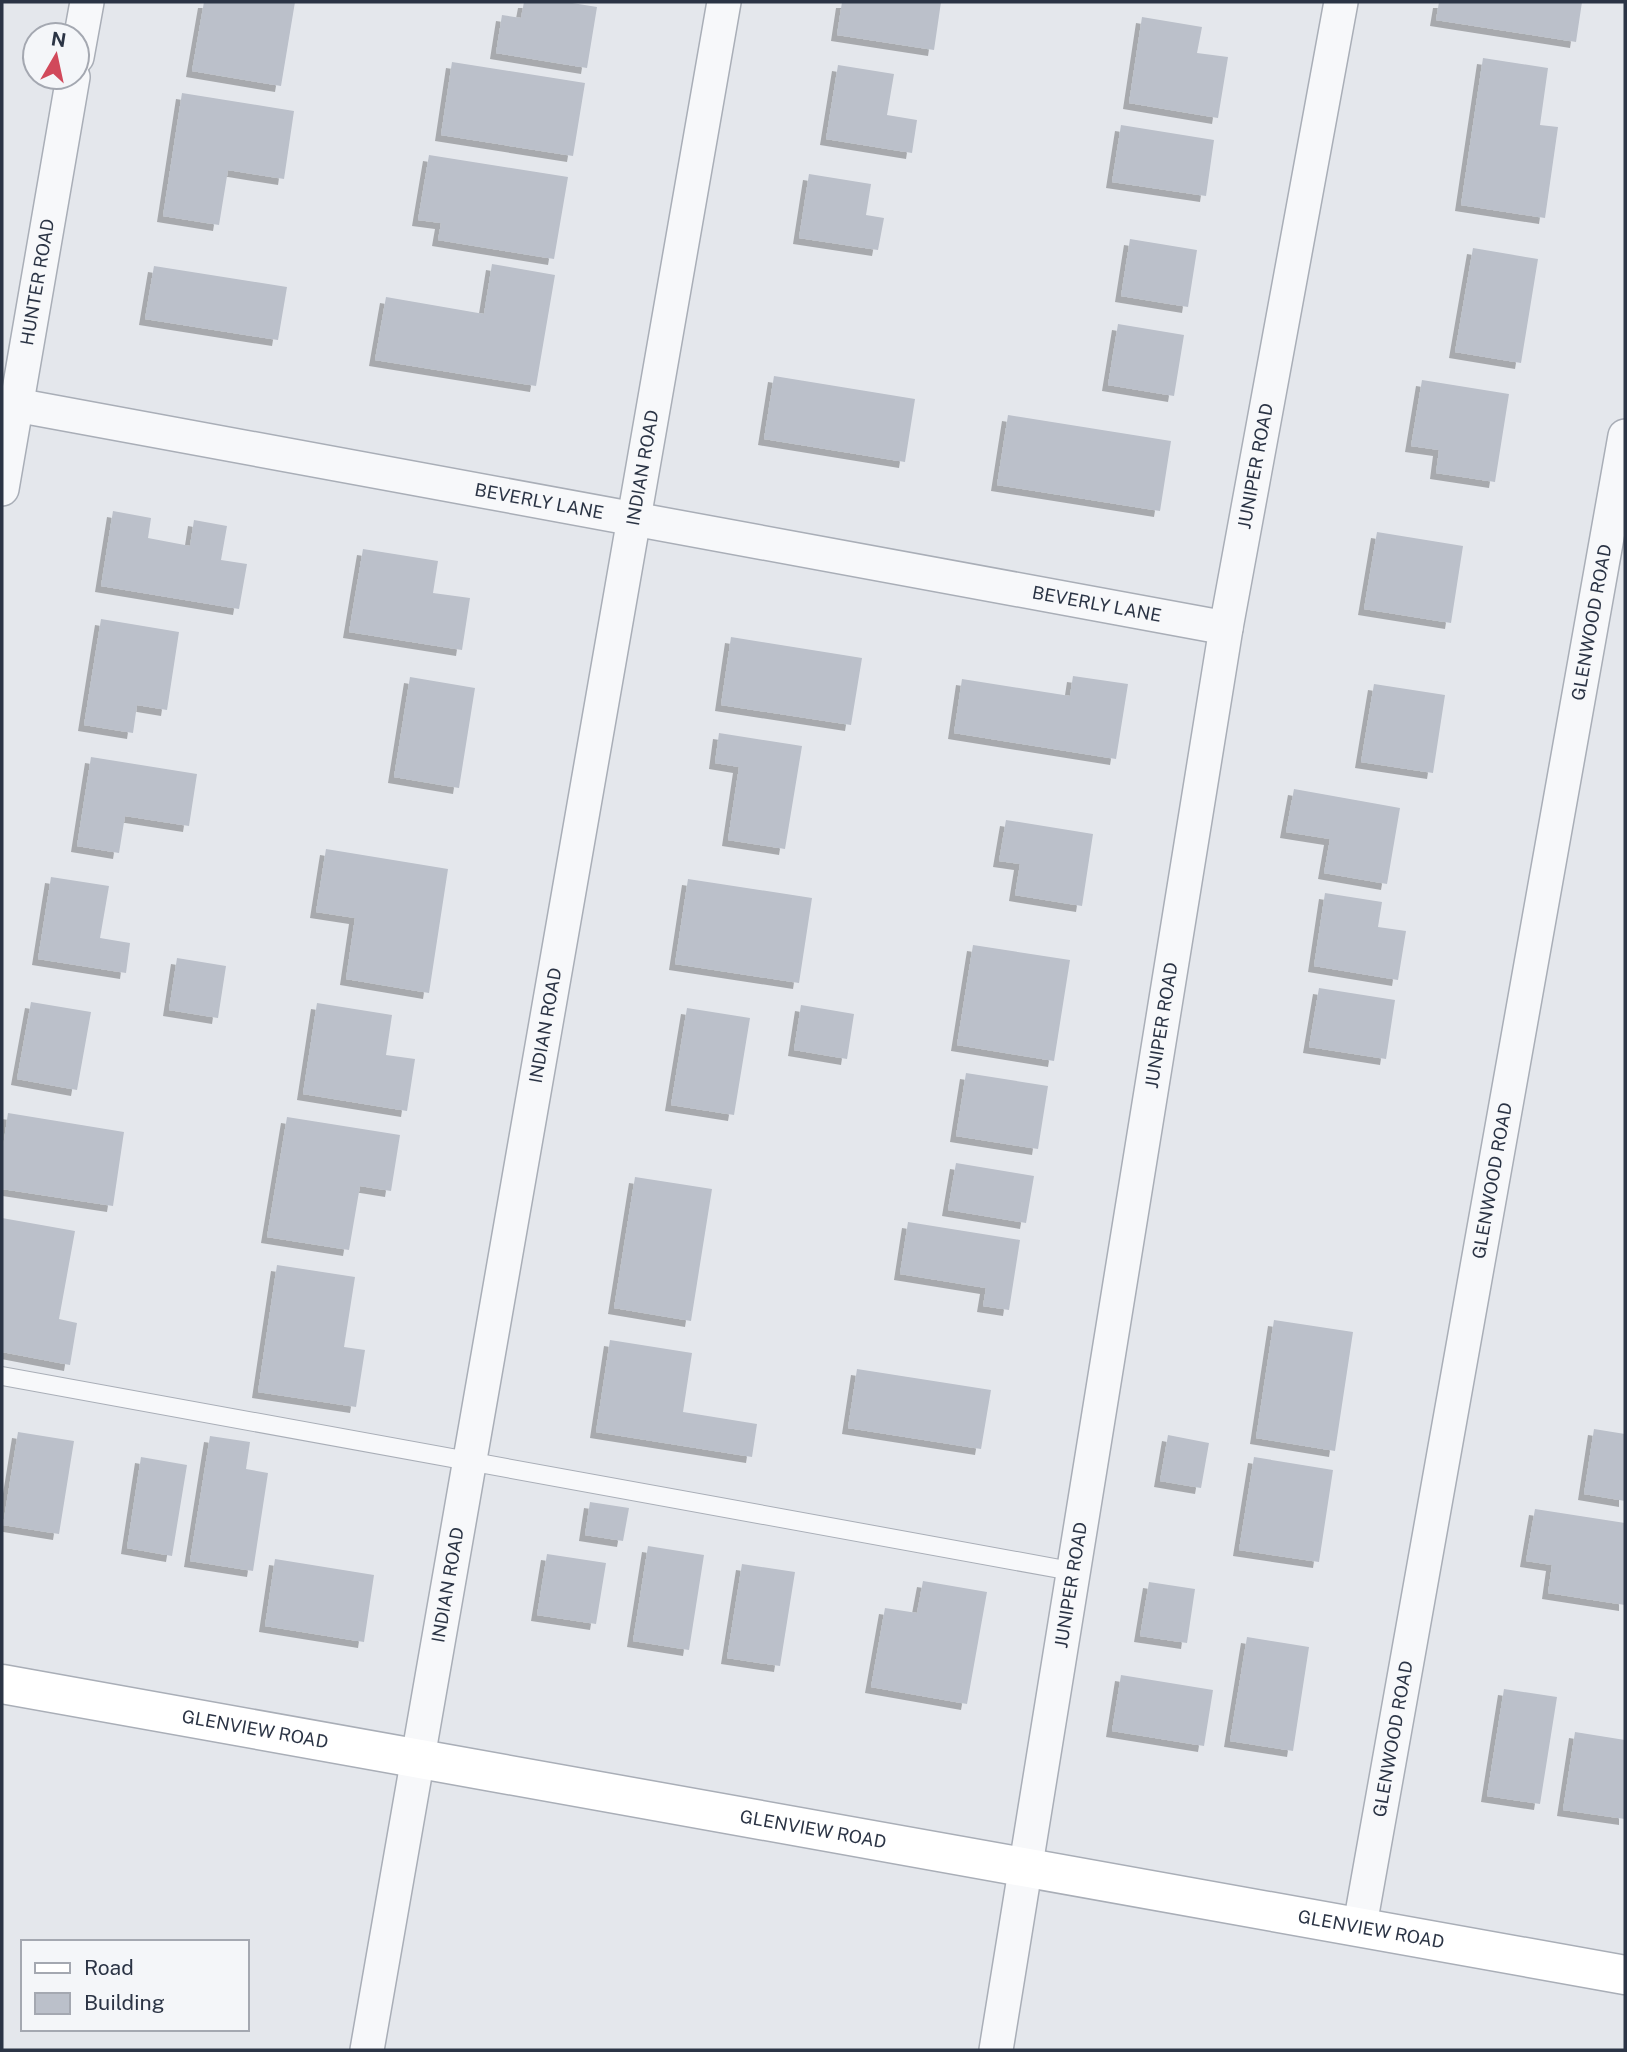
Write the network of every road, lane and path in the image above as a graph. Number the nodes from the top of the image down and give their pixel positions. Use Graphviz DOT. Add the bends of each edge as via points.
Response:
graph roads {
  1 [pos="87,2"];
  2 [pos="724,2"];
  3 [pos="1340,2"];
  4 [pos="84,21"];
  5 [pos="72,91"];
  6 [pos="16,405"];
  7 [pos="1625,436"];
  8 [pos="2,489"];
  9 [pos="633,518"];
  10 [pos="1226,628"];
  11 [pos="2,1376"];
  12 [pos="470,1460"];
  13 [pos="1071,1571"];
  14 [pos="2,1684"];
  15 [pos="417,1759"];
  16 [pos="1025,1868"];
  17 [pos="1360,1926"];
  18 [pos="1625,1975"];
  19 [pos="367,2050"];
  20 [pos="996,2050"];
  1 -- 4 [label="street"];
  2 -- 9 [label="street, INDIAN ROAD"];
  3 -- 10 [label="street, JUNIPER ROAD"];
  5 -- 6 [label="street, HUNTER ROAD"];
  6 -- 8 [label="street, HUNTER ROAD"];
  6 -- 9 [label="street, BEVERLY LANE"];
  7 -- 17 [label="street, GLENWOOD ROAD"];
  9 -- 10 [label="street, BEVERLY LANE"];
  9 -- 12 [label="street, INDIAN ROAD"];
  10 -- 13 [label="street, JUNIPER ROAD"];
  11 -- 12 [label="lane"];
  12 -- 13 [label="lane"];
  12 -- 15 [label="street, INDIAN ROAD"];
  13 -- 16 [label="street, JUNIPER ROAD"];
  14 -- 15 [label="main road, GLENVIEW ROAD"];
  15 -- 16 [label="main road, GLENVIEW ROAD"];
  15 -- 19 [label="street, INDIAN ROAD"];
  16 -- 17 [label="main road, GLENVIEW ROAD"];
  16 -- 20 [label="street, JUNIPER ROAD"];
  17 -- 18 [label="main road, GLENVIEW ROAD"];
}
